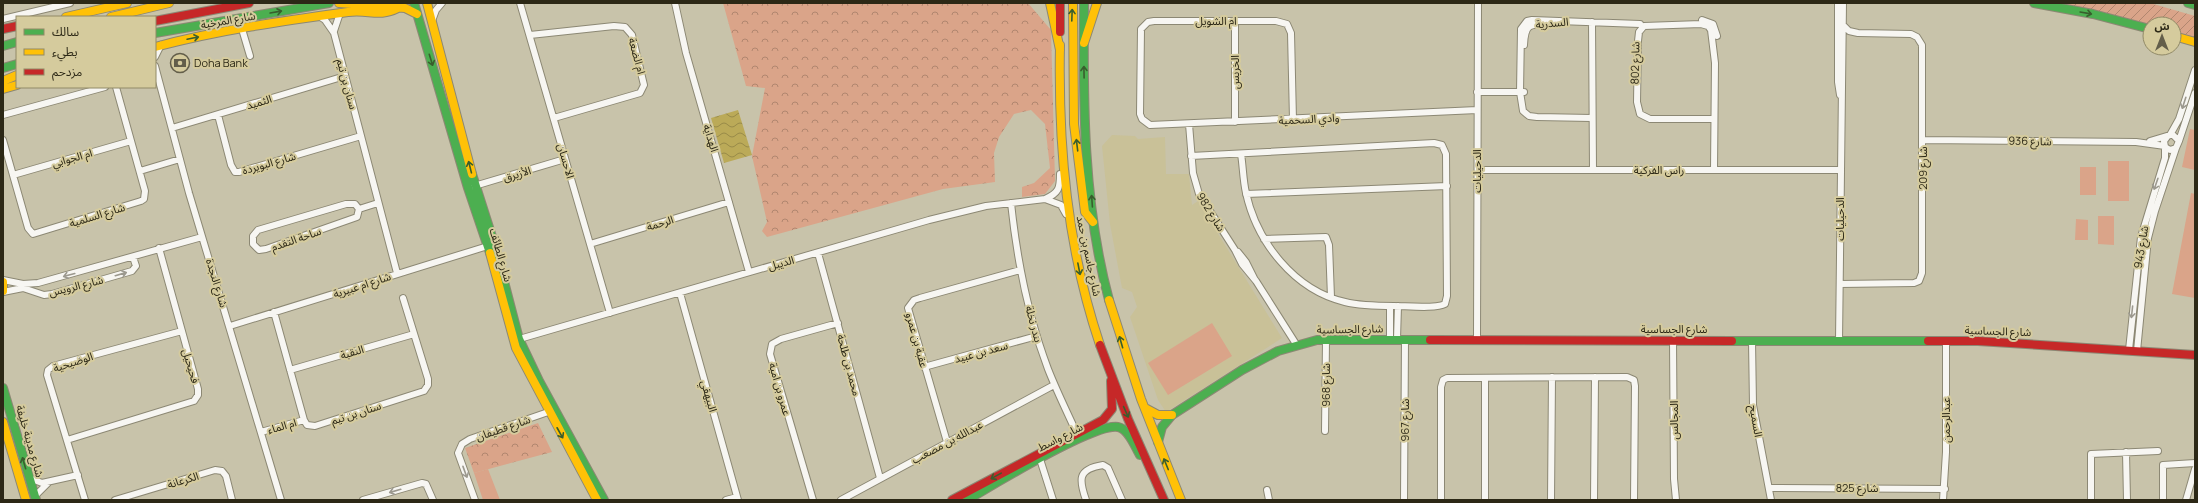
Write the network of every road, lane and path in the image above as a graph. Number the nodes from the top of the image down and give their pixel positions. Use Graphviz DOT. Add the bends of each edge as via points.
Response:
graph roads {
  1 [pos="69,3"];
  2 [pos="127,3"];
  3 [pos="169,3"];
  4 [pos="249,3"];
  5 [pos="329,3"];
  6 [pos="339,3"];
  7 [pos="414,3"];
  8 [pos="426,3"];
  9 [pos="442,3"];
  10 [pos="675,3"];
  11 [pos="1050,3"];
  12 [pos="1060,3"];
  13 [pos="1073,3"];
  14 [pos="1084,3"];
  15 [pos="1097,3"];
  16 [pos="1478,3"];
  17 [pos="1838,3"];
  18 [pos="1843,3"];
  19 [pos="2034,3"];
  20 [pos="2188,3"];
  21 [pos="236,4"];
  22 [pos="52,5"];
  23 [pos="522,5"];
  24 [pos="2195,5"];
  25 [pos="398,8"];
  26 [pos="340,13"];
  27 [pos="417,14"];
  28 [pos="70,16"];
  29 [pos="114,16"];
  30 [pos="319,16"];
  31 [pos="3,19"];
  32 [pos="156,21"];
  33 [pos="431,22"];
  34 [pos="1235,22"];
  35 [pos="1592,22"];
  36 [pos="1640,24"];
  37 [pos="199,25"];
  38 [pos="1843,25"];
  39 [pos="16,26"];
  40 [pos="2142,27"];
  41 [pos="3,29"];
  42 [pos="242,29"];
  43 [pos="156,33"];
  44 [pos="334,33"];
  45 [pos="1858,34"];
  46 [pos="530,35"];
  47 [pos="156,39"];
  48 [pos="2182,39"];
  49 [pos="16,42"];
  50 [pos="1084,43"];
  51 [pos="1843,43"];
  52 [pos="2194,43"];
  53 [pos="3,46"];
  54 [pos="158,46"];
  55 [pos="1060,50"];
  56 [pos="250,56"];
  57 [pos="1715,63"];
  58 [pos="156,70"];
  59 [pos="2195,70"];
  60 [pos="345,76"];
  61 [pos="16,85"];
  62 [pos="101,88"];
  63 [pos="116,88"];
  64 [pos="3,89"];
  65 [pos="1477,92"];
  66 [pos="1522,92"];
  67 [pos="2195,93"];
  68 [pos="1841,97"];
  69 [pos="1477,110"];
  70 [pos="3,115"];
  71 [pos="218,115"];
  72 [pos="1592,116"];
  73 [pos="554,118"];
  74 [pos="1142,119"];
  75 [pos="1293,120"];
  76 [pos="1714,121"];
  77 [pos="1235,122"];
  78 [pos="1189,124"];
  79 [pos="172,128"];
  80 [pos="361,136"];
  81 [pos="2168,136"];
  82 [pos="3,140"];
  83 [pos="1923,140"];
  84 [pos="131,141"];
  85 [pos="2179,141"];
  86 [pos="1061,142"];
  87 [pos="2136,142"];
  88 [pos="2165,146"];
  89 [pos="2176,148"];
  90 [pos="1241,154"];
  91 [pos="1191,156"];
  92 [pos="180,159"];
  93 [pos="565,159"];
  94 [pos="1478,170"];
  95 [pos="1593,170"];
  96 [pos="1714,170"];
  97 [pos="1840,170"];
  98 [pos="140,172"];
  99 [pos="13,175"];
  100 [pos="1447,186"];
  101 [pos="471,187"];
  102 [pos="1246,194"];
  103 [pos="1045,199"];
  104 [pos="729,202"];
  105 [pos="378,203"];
  106 [pos="1011,203"];
  107 [pos="359,209"];
  108 [pos="1093,222"];
  109 [pos="1071,231"];
  110 [pos="202,237"];
  111 [pos="1264,239"];
  112 [pos="491,244"];
  113 [pos="590,244"];
  114 [pos="159,248"];
  115 [pos="818,253"];
  116 [pos="133,257"];
  117 [pos="1020,270"];
  118 [pos="749,272"];
  119 [pos="397,274"];
  120 [pos="3,281"];
  121 [pos="1840,284"];
  122 [pos="32,287"];
  123 [pos="3,291"];
  124 [pos="680,293"];
  125 [pos="1331,297"];
  126 [pos="403,298"];
  127 [pos="1390,306"];
  128 [pos="1398,306"];
  129 [pos="274,312"];
  130 [pos="610,313"];
  131 [pos="838,323"];
  132 [pos="230,326"];
  133 [pos="182,331"];
  134 [pos="414,334"];
  135 [pos="1037,336"];
  136 [pos="517,340"];
  137 [pos="1326,340"];
  138 [pos="1397,340"];
  139 [pos="1477,340"];
  140 [pos="1673,340"];
  141 [pos="1752,340"];
  142 [pos="1946,340"];
  143 [pos="1839,341"];
  144 [pos="1296,344"];
  145 [pos="2133,350"];
  146 [pos="2195,356"];
  147 [pos="924,367"];
  148 [pos="290,370"];
  149 [pos="1111,376"];
  150 [pos="1552,377"];
  151 [pos="1595,377"];
  152 [pos="1485,378"];
  153 [pos="1054,385"];
  154 [pos="3,388"];
  155 [pos="1145,408"];
  156 [pos="552,411"];
  157 [pos="1172,415"];
  158 [pos="304,420"];
  159 [pos="3,422"];
  160 [pos="1325,431"];
  161 [pos="261,432"];
  162 [pos="1078,436"];
  163 [pos="67,440"];
  164 [pos="947,442"];
  165 [pos="1158,442"];
  166 [pos="2158,451"];
  167 [pos="2126,452"];
  168 [pos="1039,456"];
  169 [pos="2195,463"];
  170 [pos="1150,469"];
  171 [pos="2195,469"];
  172 [pos="78,475"];
  173 [pos="29,478"];
  174 [pos="880,478"];
  175 [pos="50,482"];
  176 [pos="1770,488"];
  177 [pos="1945,489"];
  178 [pos="1267,490"];
  179 [pos="36,498"];
  180 [pos="738,498"];
  181 [pos="26,500"];
  182 [pos="85,500"];
  183 [pos="114,500"];
  184 [pos="232,500"];
  185 [pos="281,500"];
  186 [pos="363,500"];
  187 [pos="433,500"];
  188 [pos="476,500"];
  189 [pos="597,500"];
  190 [pos="604,500"];
  191 [pos="726,500"];
  192 [pos="813,500"];
  193 [pos="841,500"];
  194 [pos="952,500"];
  195 [pos="967,500"];
  196 [pos="1053,500"];
  197 [pos="1086,500"];
  198 [pos="1122,500"];
  199 [pos="1164,500"];
  200 [pos="1181,500"];
  201 [pos="1269,500"];
  202 [pos="1404,500"];
  203 [pos="1441,500"];
  204 [pos="1485,500"];
  205 [pos="1551,500"];
  206 [pos="1594,500"];
  207 [pos="1634,500"];
  208 [pos="1676,500"];
  209 [pos="1772,500"];
  210 [pos="1943,500"];
  211 [pos="2091,500"];
  212 [pos="2127,500"];
  213 [pos="2163,500"];
  214 [pos="2186,500"];
  1 -- 22 [label="street"];
  2 -- 28 [label="main road"];
  3 -- 29 [label="main road"];
  4 -- 21 [label="main road"];
  37 -- 5 [label="main road, شارع المرخية, one-way"];
  6 -- 25 [label="main road"];
  7 -- 27 [label="main road, شارع الطائف"];
  8 -- 33 [label="main road, شارع الطائف"];
  9 -- 33 [label="street"];
  10 -- 104 [label="street, الهداية" via="686,53"];
  11 -- 55 [label="main road"];
  12 -- 55 [label="main road, شارع جاسم بن حمد"];
  108 -- 13 [label="main road, one-way" via="1085,212 1074,124"];
  14 -- 50 [label="main road, شارع جاسم بن حمد"];
  15 -- 50 [label="main road"];
  16 -- 65 [label="street, الدحيليات"];
  17 -- 68 [label="street, الدحيليات" via="1838,82"];
  18 -- 38 [label="street, الدحيليات"];
  19 -- 40 [label="main road, one-way" via="2093,14"];
  20 -- 24 [label="main road"];
  21 -- 32 [label="main road"];
  22 -- 31 [label="street"];
  23 -- 46 [label="street, الاحسان"];
  25 -- 26 [label="main road, شارع المرخية" via="380,15 363,11"];
  25 -- 27 [label="main road" via="409,9"];
  26 -- 30 [label="main road, شارع المرخية"];
  26 -- 44 [label="street" via="334,26"];
  27 -- 101 [label="main road, شارع الطائف, one-way"];
  30 -- 42 [label="main road, شارع المرخية"];
  30 -- 44 [label="street, سنان بن تيم"];
  101 -- 33 [label="main road, شارع الطائف, one-way"];
  34 -- 74 [label="street, ام الشويل" via="1154,21 1144,25 1140,34"];
  34 -- 75 [label="street, ام الشويل" via="1282,22 1290,28"];
  34 -- 77 [label="street, الخريس"];
  35 -- 36 [label="street"];
  35 -- 66 [label="street, السدرية" via="1534,24 1528,27 1524,36"];
  35 -- 72 [label="street"];
  36 -- 57 [label="street, شارع 802" via="1648,21 1709,22 1716,33"];
  36 -- 76 [label="street, شارع 802" via="1635,41 1634,103 1641,120"];
  37 -- 43 [label="main road, شارع المرخية"];
  37 -- 47 [label="main road" via="187,31"];
  38 -- 45 [label="street" via="1849,31"];
  38 -- 51 [label="street, الدحيليات"];
  39 -- 41 [label="main road"];
  54 -- 42 [label="main road, شارع المرخية, one-way"];
  42 -- 56 [label="street"];
  44 -- 60 [label="street, سنان بن تيم"];
  45 -- 51 [label="street, شارع 209" via="1849,37"];
  45 -- 83 [label="street, شارع 209" via="1906,33 1921,40"];
  46 -- 73 [label="street, الاحسان"];
  46 -- 73 [label="street, ام الضعة" via="614,26 624,27 632,35 644,85 640,93"];
  48 -- 52 [label="main road"];
  49 -- 53 [label="main road"];
  108 -- 50 [label="main road, شارع جاسم بن حمد, one-way" via="1086,127"];
  51 -- 68 [label="street, الدحيليات"];
  55 -- 86 [label="main road, شارع جاسم بن حمد"];
  57 -- 76 [label="street, شارع 802"];
  57 -- 76 [label="street, شارع 802" via="1713,34 1705,25 1648,24 1639,32 1637,102 1640,114 1650,119"];
  58 -- 79 [label="street, شارع النجدة"];
  59 -- 81 [label="street, one-way" via="2179,119"];
  60 -- 71 [label="street, الثميد"];
  60 -- 80 [label="street, سنان بن تيم"];
  61 -- 64 [label="main road"];
  62 -- 70 [label="street"];
  63 -- 84 [label="street, شارع السلمية"];
  65 -- 66 [label="street"];
  65 -- 69 [label="street, الدحيليات"];
  66 -- 72 [label="street, السدرية" via="1524,106 1533,114"];
  67 -- 85 [label="street"];
  68 -- 97 [label="street, الدحيليات"];
  69 -- 75 [label="street, وادي السحمية"];
  69 -- 94 [label="street, الدحيليات"];
  71 -- 79 [label="street, الثميد"];
  71 -- 80 [label="street, شارع البويردة" via="231,165 236,172"];
  72 -- 95 [label="street"];
  73 -- 93 [label="street, الاحسان"];
  74 -- 78 [label="street, وادي السحمية" via="1150,125"];
  75 -- 77 [label="street, وادي السحمية"];
  76 -- 96 [label="street, شارع 802"];
  77 -- 78 [label="street, وادي السحمية"];
  78 -- 91 [label="street, شارع 982"];
  79 -- 92 [label="street, شارع النجدة"];
  80 -- 105 [label="street, سنان بن تيم"];
  81 -- 85 [label="street" via="2176,137"];
  81 -- 87 [label="street, شارع 936"];
  81 -- 88 [label="street" via="2164,141"];
  82 -- 99 [label="street, شارع السلمية"];
  83 -- 87 [label="street, شارع 936"];
  83 -- 121 [label="street, شارع 209" via="1922,278 1910,283"];
  84 -- 98 [label="street, شارع السلمية"];
  84 -- 99 [label="street, ام الجوابي"];
  85 -- 89 [label="street"];
  86 -- 103 [label="street" via="1059,188 1054,195"];
  86 -- 109 [label="main road, شارع جاسم بن حمد"];
  87 -- 88 [label="street, شارع 936"];
  88 -- 89 [label="street" via="2170,150"];
  88 -- 145 [label="street, شارع 943, one-way" via="2165,158 2141,237"];
  89 -- 145 [label="street, شارع 943" via="2148,238"];
  90 -- 91 [label="street"];
  90 -- 100 [label="street" via="1439,144 1446,151"];
  90 -- 102 [label="street"];
  91 -- 144 [label="street, شارع 982" via="1199,194 1235,250 1246,262"];
  92 -- 98 [label="street"];
  92 -- 110 [label="street, شارع النجدة"];
  93 -- 101 [label="street, الأزيرق"];
  93 -- 113 [label="street, الاحسان"];
  94 -- 95 [label="street, راس الفركية"];
  94 -- 139 [label="street, الدحيليات"];
  95 -- 96 [label="street, راس الفركية"];
  96 -- 97 [label="street, راس الفركية"];
  97 -- 121 [label="street, الدحيليات"];
  98 -- 99 [label="street, شارع السلمية" via="145,195 141,201 36,234 28,228"];
  100 -- 102 [label="street"];
  100 -- 128 [label="street" via="1446,302 1442,305"];
  101 -- 112 [label="main road, شارع الطائف"];
  102 -- 111 [label="street"];
  103 -- 106 [label="street, الديبل"];
  103 -- 109 [label="street" via="1061,205"];
  104 -- 113 [label="street, الرحمة"];
  104 -- 118 [label="street, الهداية"];
  105 -- 107 [label="street, ساحة التقدم"];
  105 -- 119 [label="street, سنان بن تيم"];
  106 -- 115 [label="street, الديبل" via="955,214"];
  106 -- 117 [label="street, بندر نخلة"];
  107 -- 107 [label="street, ساحة التقدم" via="354,204 346,204 258,230 253,236 253,244 259,250 266,249 353,219 359,214"];
  155 -- 108 [label="main road, شارع جاسم بن حمد, one-way" via="1126,360 1110,303"];
  109 -- 149 [label="main road, شارع جاسم بن حمد, one-way" via="1081,279"];
  110 -- 114 [label="street, شارع الرويس"];
  110 -- 132 [label="street, شارع النجدة"];
  111 -- 125 [label="street" via="1286,269"];
  111 -- 125 [label="street" via="1326,237 1329,246"];
  112 -- 119 [label="street, شارع ام عبيرية"];
  112 -- 136 [label="main road, شارع الطائف"];
  113 -- 130 [label="street, الاحسان"];
  114 -- 116 [label="street, شارع الرويس"];
  114 -- 133 [label="street, فحيحيل"];
  115 -- 118 [label="street, الديبل"];
  115 -- 131 [label="street, محمد بن طلحة"];
  116 -- 122 [label="street, شارع الرويس, one-way"];
  122 -- 116 [label="street, شارع الرويس, one-way" via="44,295 52,294 132,271 136,266"];
  117 -- 135 [label="street, بندر نخلة"];
  117 -- 147 [label="street, عقبة بن عمرو" via="914,300 908,308 908,314"];
  118 -- 124 [label="street, الديبل"];
  119 -- 129 [label="street, شارع ام عبيرية"];
  120 -- 122 [label="street, شارع الرويس"];
  120 -- 123 [label="main road"];
  121 -- 143 [label="street, الدحيليات"];
  122 -- 123 [label="street, شارع الرويس"];
  124 -- 130 [label="street, الديبل"];
  124 -- 180 [label="street, البيهقي"];
  125 -- 127 [label="street" via="1360,305"];
  126 -- 134 [label="street, سنان بن تيم"];
  127 -- 128 [label="street"];
  127 -- 138 [label="street"];
  128 -- 138 [label="street"];
  129 -- 132 [label="street, شارع ام عبيرية"];
  129 -- 148 [label="street"];
  130 -- 136 [label="street, الديبل"];
  131 -- 174 [label="street, محمد بن طلحة"];
  131 -- 192 [label="street, عمرو بن امية" via="781,339 772,344 770,354"];
  132 -- 161 [label="street, شارع النجدة"];
  133 -- 163 [label="street, فحيحيل" via="198,389 194,401"];
  133 -- 163 [label="street, الوضيحية" via="53,366 48,370 47,375"];
  134 -- 148 [label="street, النقبة"];
  134 -- 158 [label="street, سنان بن تيم" via="428,379 424,391 315,426 307,425"];
  135 -- 147 [label="street, سعد بن عبيد"];
  135 -- 153 [label="street, بندر نخلة"];
  136 -- 156 [label="main road, شارع الطائف" via="522,362"];
  137 -- 138 [label="main road, شارع الجساسية"];
  137 -- 144 [label="main road, شارع الجساسية"];
  137 -- 160 [label="street, شارع 968"];
  138 -- 139 [label="main road, شارع الجساسية"];
  138 -- 202 [label="street, شارع 967"];
  139 -- 140 [label="main road, شارع الجساسية"];
  140 -- 141 [label="main road, شارع الجساسية"];
  140 -- 208 [label="street, المجالس"];
  141 -- 143 [label="main road, شارع الجساسية"];
  141 -- 176 [label="street, السميح" via="1752,396"];
  142 -- 143 [label="main road, شارع الجساسية"];
  142 -- 145 [label="main road, شارع الجساسية"];
  142 -- 177 [label="street, عبدالرحمن"];
  144 -- 157 [label="main road, شارع الجساسية" via="1263,358"];
  145 -- 146 [label="main road, شارع الجساسية"];
  147 -- 164 [label="street, عقبة بن عمرو"];
  148 -- 158 [label="street"];
  149 -- 162 [label="main road, شارع واسط" via="1113,403 1109,413 1103,420"];
  149 -- 170 [label="main road, شارع جاسم بن حمد, one-way"];
  150 -- 151 [label="street"];
  150 -- 152 [label="street"];
  150 -- 205 [label="street"];
  151 -- 206 [label="street"];
  151 -- 207 [label="street" via="1627,377 1634,380"];
  152 -- 203 [label="street" via="1447,378 1441,383"];
  152 -- 204 [label="street"];
  153 -- 162 [label="street, بندر نخلة"];
  153 -- 164 [label="street, عبدالله بن مصعب"];
  173 -- 154 [label="main road, شارع مدينة خليفة, one-way"];
  155 -- 157 [label="main road" via="1158,415"];
  155 -- 165 [label="main road, شارع جاسم بن حمد"];
  156 -- 188 [label="street, شارع قطيفان, one-way" via="462,444 458,453"];
  156 -- 189 [label="main road, شارع الطائف, one-way"];
  156 -- 190 [label="main road, شارع الطائف"];
  157 -- 165 [label="main road, شارع الجساسية" via="1162,427"];
  158 -- 161 [label="street, ام الماء"];
  159 -- 181 [label="main road, شارع مدينة خليفة"];
  161 -- 185 [label="street, شارع النجدة"];
  162 -- 168 [label="main road, شارع واسط"];
  162 -- 170 [label="main road, شارع واسط" via="1104,428 1118,427 1125,432"];
  163 -- 172 [label="street, الوضيحية"];
  164 -- 174 [label="street, عبدالله بن مصعب"];
  200 -- 165 [label="main road, شارع جاسم بن حمد, one-way"];
  166 -- 167 [label="street"];
  167 -- 211 [label="street" via="2091,454"];
  167 -- 212 [label="street"];
  168 -- 194 [label="main road, شارع واسط, one-way"];
  168 -- 195 [label="main road, شارع واسط"];
  168 -- 196 [label="street"];
  169 -- 213 [label="street" via="2163,465"];
  170 -- 199 [label="main road, شارع جاسم بن حمد"];
  171 -- 214 [label="street"];
  172 -- 175 [label="street"];
  172 -- 182 [label="street, الوضيحية"];
  173 -- 175 [label="street"];
  173 -- 179 [label="main road, شارع مدينة خليفة"];
  174 -- 193 [label="street, عبدالله بن مصعب"];
  175 -- 179 [label="street" via="39,490"];
  176 -- 177 [label="street, شارع 825"];
  176 -- 209 [label="street, السميح"];
  177 -- 210 [label="street, عبدالرحمن"];
  178 -- 201 [label="street"];
  180 -- 191 [label="street"];
  183 -- 184 [label="street, الكرعانة" via="215,470 222,471 226,476"];
  187 -- 186 [label="street, one-way" via="426,484 422,483"];
  197 -- 198 [label="street" via="1080,482 1081,476 1104,465 1108,468"];
}
